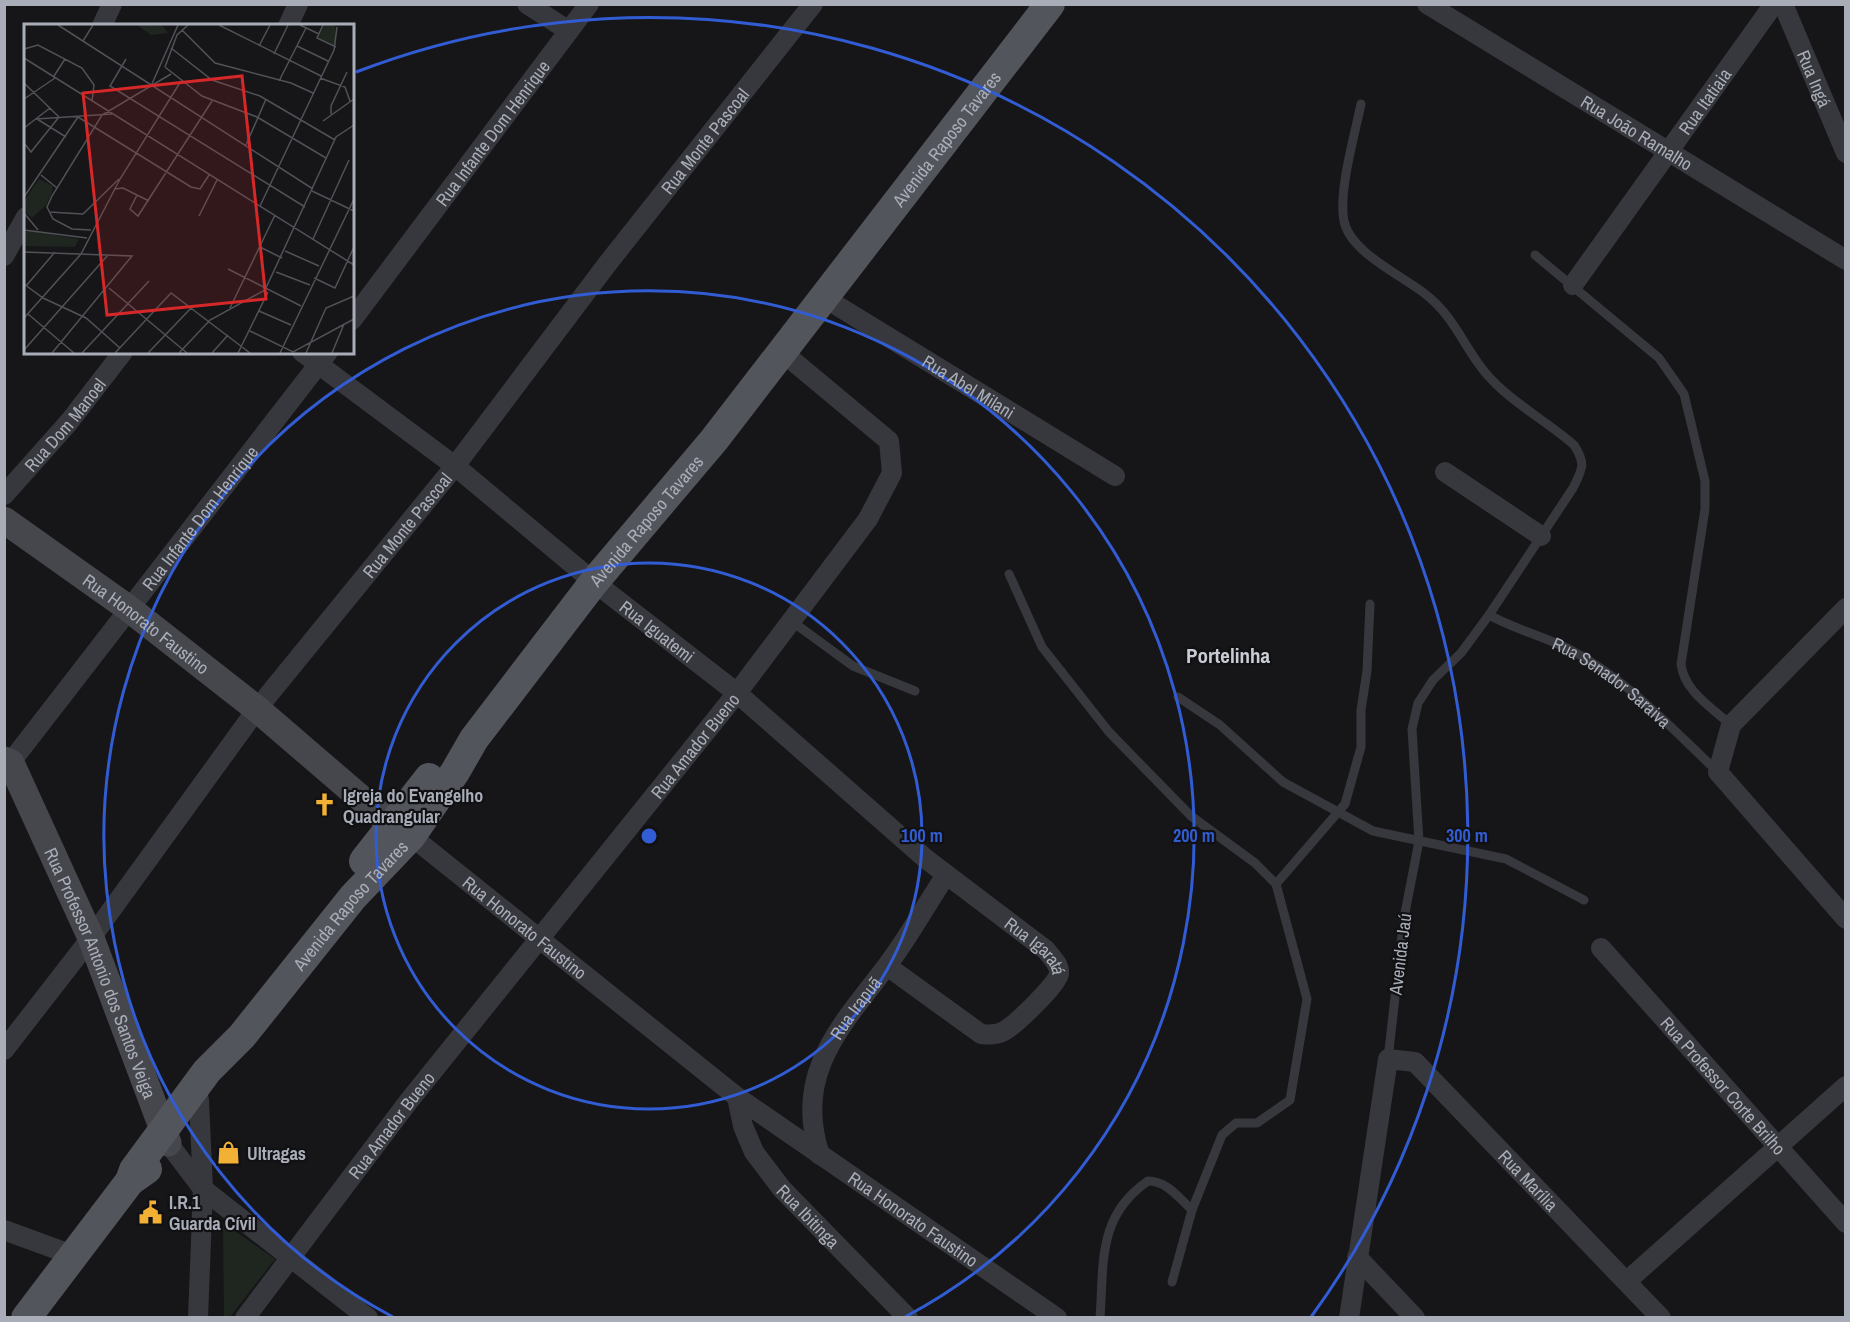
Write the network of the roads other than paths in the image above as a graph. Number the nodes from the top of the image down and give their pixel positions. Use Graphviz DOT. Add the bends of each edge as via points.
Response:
graph roads {
  1 [pos="112,4"];
  2 [pos="298,4"];
  3 [pos="527,4"];
  4 [pos="589,4"];
  5 [pos="813,4"];
  6 [pos="1050,4"];
  7 [pos="1427,4"];
  8 [pos="1773,4"];
  9 [pos="1783,4"];
  10 [pos="103,24"];
  11 [pos="289,24"];
  12 [pos="569,31"];
  13 [pos="1361,104"];
  14 [pos="1667,151"];
  15 [pos="1845,153"];
  16 [pos="24,221"];
  17 [pos="1535,255"];
  18 [pos="4,256"];
  19 [pos="1845,260"];
  20 [pos="1573,285"];
  21 [pos="824,297"];
  22 [pos="354,317"];
  23 [pos="781,351"];
  24 [pos="121,354"];
  25 [pos="309,354"];
  26 [pos="324,358"];
  27 [pos="455,466"];
  28 [pos="1445,472"];
  29 [pos="1115,476"];
  30 [pos="4,495"];
  31 [pos="4,520"];
  32 [pos="1541,536"];
  33 [pos="1009,574"];
  34 [pos="594,582"];
  35 [pos="1370,604"];
  36 [pos="128,608"];
  37 [pos="1845,608"];
  38 [pos="1489,615"];
  39 [pos="790,620"];
  40 [pos="915,691"];
  41 [pos="737,693"];
  42 [pos="1178,697"];
  43 [pos="257,709"];
  44 [pos="1731,725"];
  45 [pos="6,761"];
  46 [pos="1718,772"];
  47 [pos="1337,812"];
  48 [pos="401,831"];
  49 [pos="1419,841"];
  50 [pos="946,875"];
  51 [pos="1276,884"];
  52 [pos="1584,900"];
  53 [pos="1845,919"];
  54 [pos="91,938"];
  55 [pos="540,938"];
  56 [pos="1601,948"];
  57 [pos="887,966"];
  58 [pos="242,1036"];
  59 [pos="4,1050"];
  60 [pos="1388,1059"];
  61 [pos="1845,1086"];
  62 [pos="737,1097"];
  63 [pos="199,1100"];
  64 [pos="166,1136"];
  65 [pos="1779,1147"];
  66 [pos="820,1155"];
  67 [pos="202,1189"];
  68 [pos="1192,1210"];
  69 [pos="1845,1223"];
  70 [pos="4,1230"];
  71 [pos="75,1256"];
  72 [pos="1357,1257"];
  73 [pos="291,1258"];
  74 [pos="1628,1281"];
  75 [pos="1172,1282"];
  76 [pos="26,1317"];
  77 [pos="198,1317"];
  78 [pos="245,1317"];
  79 [pos="368,1317"];
  80 [pos="908,1317"];
  81 [pos="1058,1317"];
  82 [pos="1100,1317"];
  83 [pos="1349,1317"];
  84 [pos="1415,1317"];
  85 [pos="1661,1317"];
  1 -- 10 [label="street"];
  2 -- 11 [label="street"];
  3 -- 12 [label="street"];
  4 -- 12 [label="street, Rua Infante Dom Henrique"];
  5 -- 27 [label="street, Rua Monte Pascoal" via="608,263"];
  6 -- 21 [label="main road, Avenida Raposo Tavares"];
  7 -- 14 [label="street, Rua João Ramalho"];
  8 -- 14 [label="street, Rua Itatiaia"];
  9 -- 15 [label="street, Rua Ingá"];
  12 -- 22 [label="street, Rua Infante Dom Henrique"];
  13 -- 32 [label="lane, Avenida Jaú" via="1343,203 1349,234 1357,246 1426,295 1458,329 1492,381 1568,439 1582,458 1583,468 1573,488"];
  14 -- 19 [label="street, Rua João Ramalho"];
  14 -- 20 [label="street, Rua Itatiaia"];
  16 -- 18 [label="street"];
  17 -- 20 [label="lane"];
  20 -- 44 [label="lane" via="1659,358 1684,394 1705,481 1705,509 1682,677"];
  21 -- 23 [label="main road, Avenida Raposo Tavares"];
  21 -- 29 [label="street, Rua Abel Milani"];
  23 -- 34 [label="main road, Avenida Raposo Tavares" via="714,440"];
  23 -- 39 [label="street, Rua Amador Bueno" via="889,441 892,473 868,519"];
  24 -- 30 [label="street, Rua Dom Manoel" via="69,422"];
  25 -- 26 [label="street, Rua Iguatemi"];
  26 -- 27 [label="street, Rua Iguatemi"];
  26 -- 36 [label="street, Rua Infante Dom Henrique"];
  27 -- 34 [label="street, Rua Iguatemi"];
  27 -- 43 [label="street, Rua Monte Pascoal"];
  28 -- 32 [label="street"];
  31 -- 36 [label="street, Rua Honorato Faustino"];
  32 -- 38 [label="lane, Avenida Jaú"];
  33 -- 51 [label="lane" via="1042,647 1109,732 1191,816 1255,863"];
  34 -- 41 [label="street, Rua Iguatemi"];
  34 -- 48 [label="main road, Avenida Raposo Tavares" via="474,739 444,759"];
  35 -- 47 [label="lane" via="1361,747 1345,804"];
  36 -- 43 [label="street, Rua Honorato Faustino"];
  36 -- 45 [label="street, Rua Infante Dom Henrique"];
  37 -- 44 [label="street"];
  38 -- 46 [label="lane, Rua Senador Saraiva" via="1569,649 1611,675 1649,705"];
  38 -- 49 [label="lane, Avenida Jaú" via="1418,703 1412,729"];
  39 -- 40 [label="lane" via="853,666"];
  39 -- 41 [label="street, Rua Amador Bueno"];
  41 -- 50 [label="street, Rua Iguatemi"];
  41 -- 55 [label="street, Rua Amador Bueno"];
  42 -- 47 [label="lane" via="1220,725 1283,783"];
  43 -- 48 [label="street, Rua Honorato Faustino"];
  43 -- 54 [label="street, Rua Monte Pascoal"];
  44 -- 46 [label="street"];
  45 -- 54 [label="street, Rua Professor Antonio dos Santos Veiga"];
  46 -- 53 [label="street, Rua Senador Saraiva"];
  47 -- 49 [label="lane" via="1373,831"];
  47 -- 51 [label="lane"];
  48 -- 55 [label="street, Rua Honorato Faustino"];
  48 -- 58 [label="main road, Avenida Raposo Tavares" via="358,870 352,897"];
  49 -- 52 [label="lane" via="1506,859"];
  49 -- 60 [label="lane, Avenida Jaú" via="1404,918"];
  50 -- 57 [label="street, Rua Irapuã"];
  50 -- 57 [label="street, Rua Igaratá" via="1046,950 1057,964 1059,974 1054,985 1005,1031 981,1034"];
  51 -- 68 [label="lane" via="1307,999 1290,1100 1257,1123 1236,1123 1222,1135"];
  54 -- 59 [label="street, Rua Monte Pascoal"];
  54 -- 64 [label="street, Rua Professor Antonio dos Santos Veiga"];
  55 -- 62 [label="street, Rua Honorato Faustino"];
  55 -- 73 [label="street, Rua Amador Bueno" via="408,1102"];
  56 -- 65 [label="street, Rua Professor Corte Brilho"];
  57 -- 66 [label="street, Rua Irapuã" via="834,1037 813,1081 812,1132"];
  58 -- 63 [label="main road, Avenida Raposo Tavares" via="224,1070"];
  58 -- 64 [label="main road, Avenida Raposo Tavares" via="207,1071"];
  60 -- 72 [label="street, Avenida Jaú"];
  60 -- 74 [label="street, Rua Marília" via="1415,1062"];
  61 -- 65 [label="street"];
  62 -- 66 [label="street, Rua Honorato Faustino"];
  62 -- 80 [label="street, Rua Ibitinga" via="754,1152 782,1189"];
  63 -- 64 [label="main road, Avenida Raposo Tavares"];
  63 -- 67 [label="street"];
  64 -- 67 [label="street, Rua Professor Antonio dos Santos Veiga"];
  64 -- 71 [label="main road, Avenida Raposo Tavares" via="134,1170"];
  65 -- 69 [label="street, Rua Professor Corte Brilho"];
  65 -- 74 [label="street"];
  66 -- 81 [label="street, Rua Honorato Faustino"];
  67 -- 73 [label="street, Rua Professor Antonio dos Santos Veiga"];
  67 -- 77 [label="street"];
  68 -- 75 [label="lane"];
  68 -- 82 [label="lane" via="1168,1187 1148,1181 1118,1213 1103,1250"];
  70 -- 71 [label="street"];
  71 -- 76 [label="main road, Avenida Raposo Tavares"];
  72 -- 83 [label="street, Avenida Jaú"];
  72 -- 84 [label="street"];
  73 -- 78 [label="street, Rua Amador Bueno"];
  73 -- 79 [label="street, Rua Professor Antonio dos Santos Veiga"];
  74 -- 85 [label="street, Rua Marília"];
}
